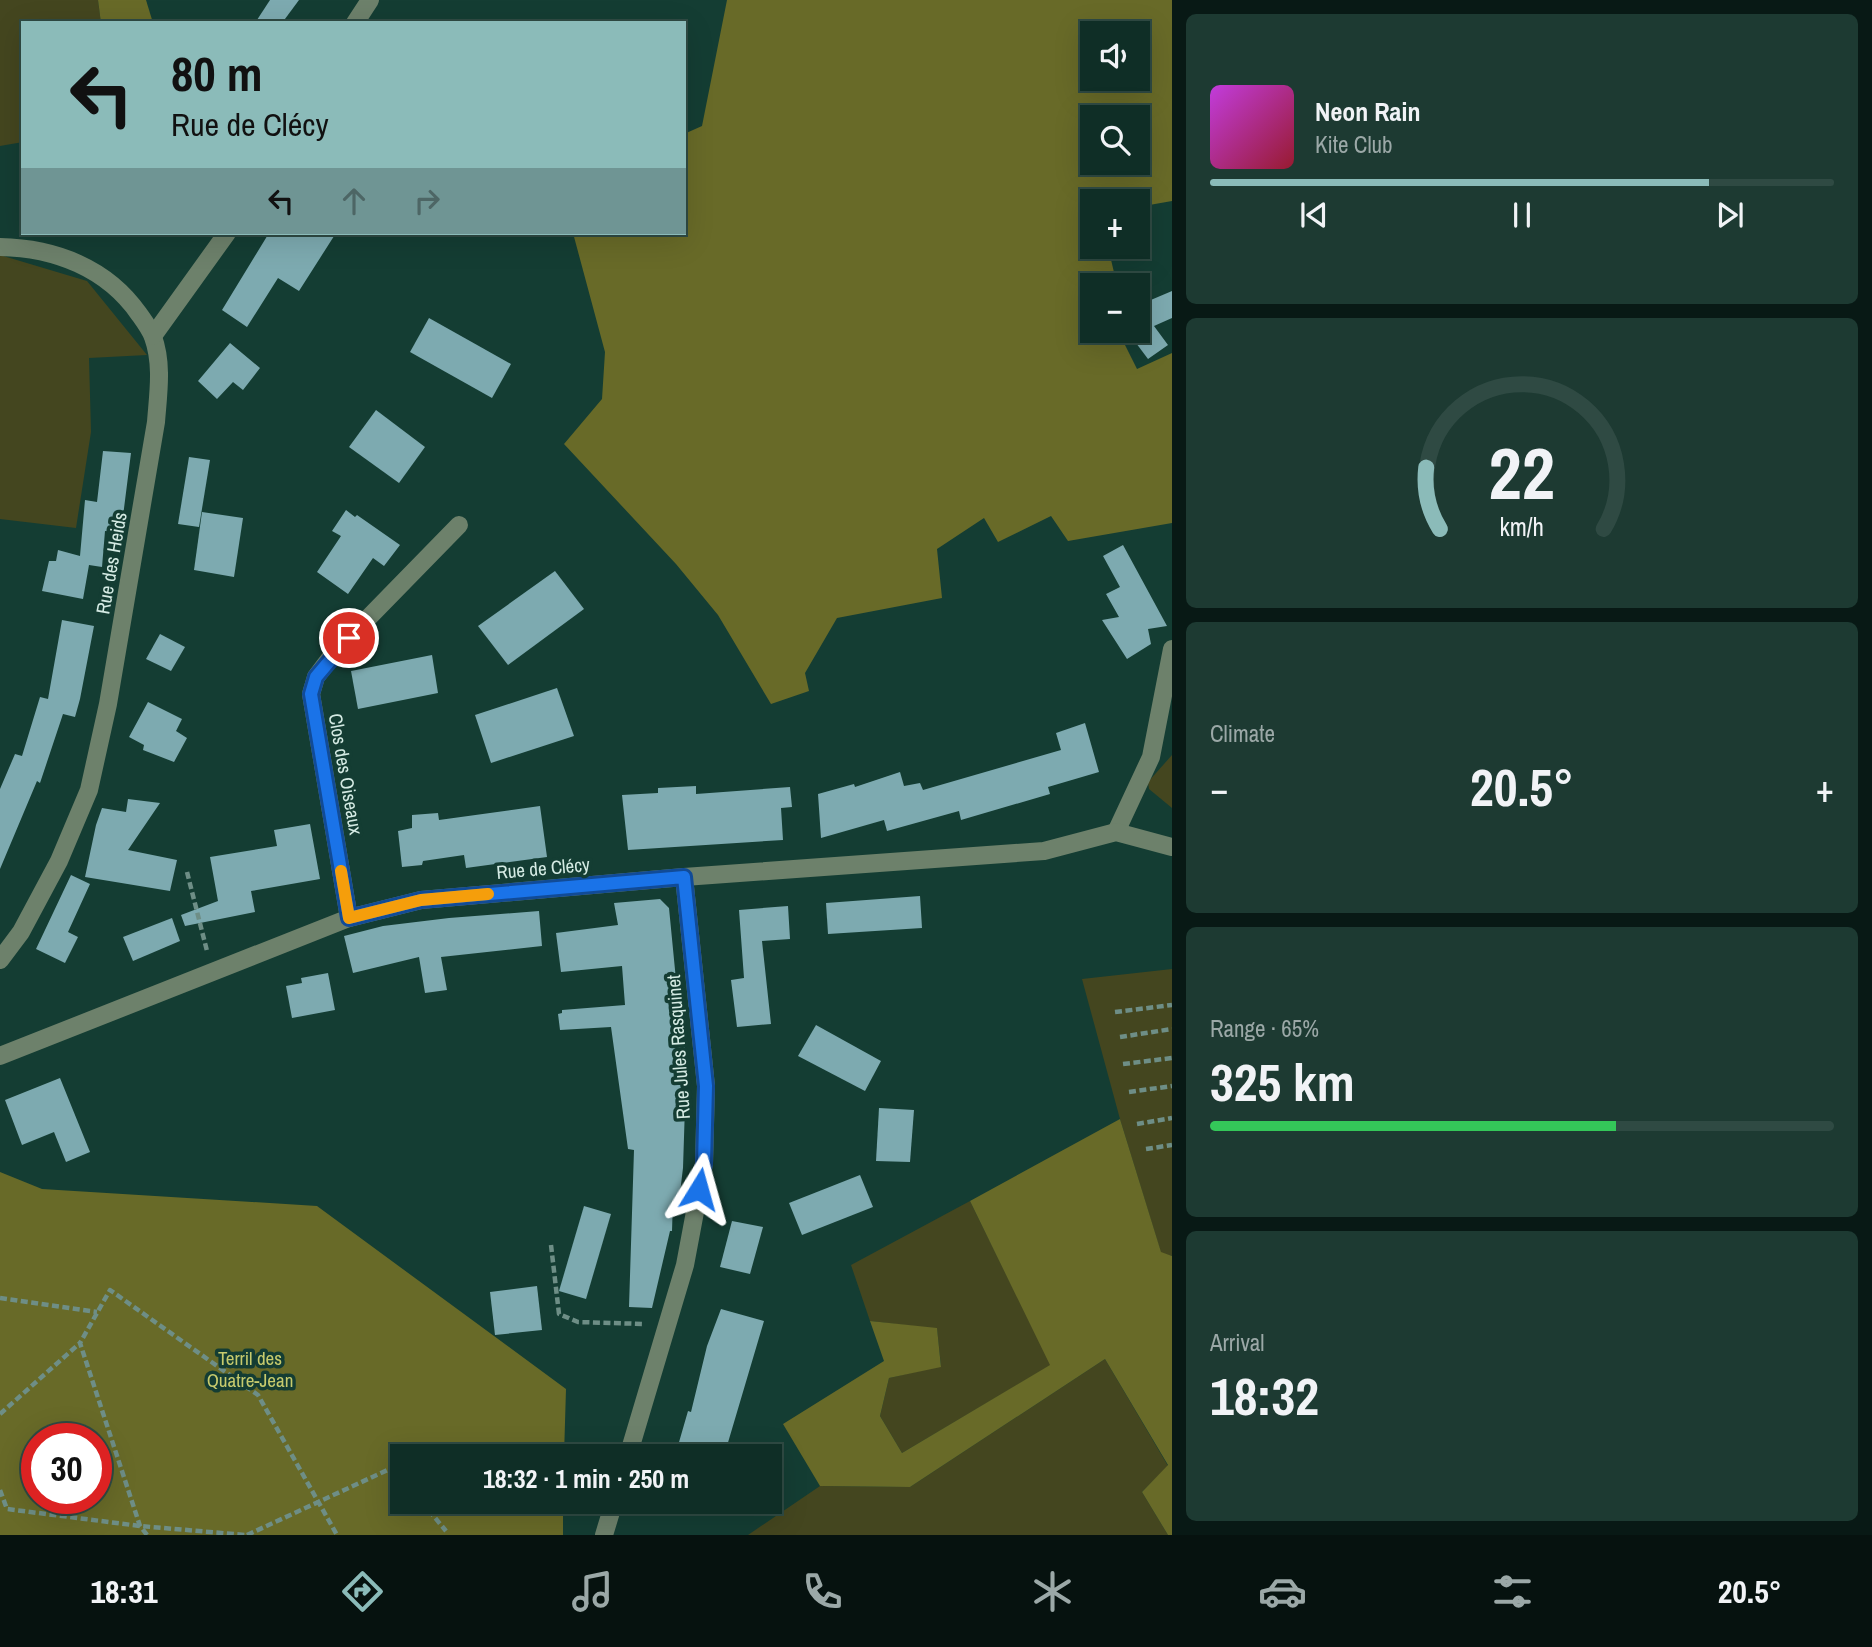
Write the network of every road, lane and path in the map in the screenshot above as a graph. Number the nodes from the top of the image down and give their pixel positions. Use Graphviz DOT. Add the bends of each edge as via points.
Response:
graph roads {
  1 [pos="370,0"];
  2 [pos="356,21"];
  3 [pos="226,235"];
  4 [pos="0,247"];
  5 [pos="153,336"];
  6 [pos="459,525"];
  7 [pos="1172,649"];
  8 [pos="1116,832"];
  9 [pos="1172,847"];
  10 [pos="187,872"];
  11 [pos="684,877"];
  12 [pos="349,918"];
  13 [pos="0,960"];
  14 [pos="212,972"];
  15 [pos="1172,1005"];
  16 [pos="1115,1012"];
  17 [pos="1172,1029"];
  18 [pos="1120,1037"];
  19 [pos="0,1056"];
  20 [pos="1172,1058"];
  21 [pos="1123,1064"];
  22 [pos="1172,1086"];
  23 [pos="1129,1092"];
  24 [pos="1172,1118"];
  25 [pos="1137,1124"];
  26 [pos="1172,1145"];
  27 [pos="1146,1149"];
  28 [pos="551,1245"];
  29 [pos="0,1298"];
  30 [pos="97,1312"];
  31 [pos="667,1325"];
  32 [pos="80,1343"];
  33 [pos="0,1414"];
  34 [pos="632,1444"];
  35 [pos="390,1469"];
  36 [pos="0,1490"];
  37 [pos="318,1501"];
  38 [pos="432,1514"];
  39 [pos="610,1514"];
  40 [pos="140,1526"];
  41 [pos="446,1531"];
  42 [pos="147,1535"];
  43 [pos="246,1535"];
  44 [pos="337,1535"];
  45 [pos="604,1535"];
  1 -- 2 [label="street"];
  3 -- 5 [label="street"];
  4 -- 5 [label="street, Rue des Heids" via="48,252 90,269 122,291"];
  5 -- 13 [label="street, Rue des Heids" via="159,382 156,422 89,790 59,861"];
  6 -- 12 [label="street, Clos des Oiseaux" via="334,653 316,677 311,694"];
  7 -- 8 [label="street" via="1151,757"];
  8 -- 9 [label="street"];
  8 -- 11 [label="street, Rue de Clécy" via="1044,851"];
  10 -- 14 [label="path"];
  11 -- 12 [label="street, Rue de Clécy" via="421,900"];
  11 -- 31 [label="street, Rue Jules Rasquinet" via="706,1086 704,1164 685,1265"];
  12 -- 14 [label="street, Rue de Clécy"];
  14 -- 19 [label="street, Rue de Clécy"];
  15 -- 16 [label="path"];
  17 -- 18 [label="path"];
  20 -- 21 [label="path"];
  22 -- 23 [label="path"];
  24 -- 25 [label="path"];
  26 -- 27 [label="path"];
  28 -- 31 [label="path" via="559,1314 578,1322"];
  29 -- 30 [label="path"];
  30 -- 32 [label="path"];
  30 -- 37 [label="path" via="110,1290 258,1395"];
  31 -- 34 [label="street, Rue Jules Rasquinet"];
  32 -- 33 [label="path"];
  32 -- 40 [label="path"];
  35 -- 37 [label="path"];
  36 -- 40 [label="path" via="7,1508"];
  37 -- 43 [label="path"];
  37 -- 44 [label="path"];
  38 -- 41 [label="path"];
  39 -- 45 [label="street"];
  40 -- 42 [label="path"];
  40 -- 43 [label="path"];
}
